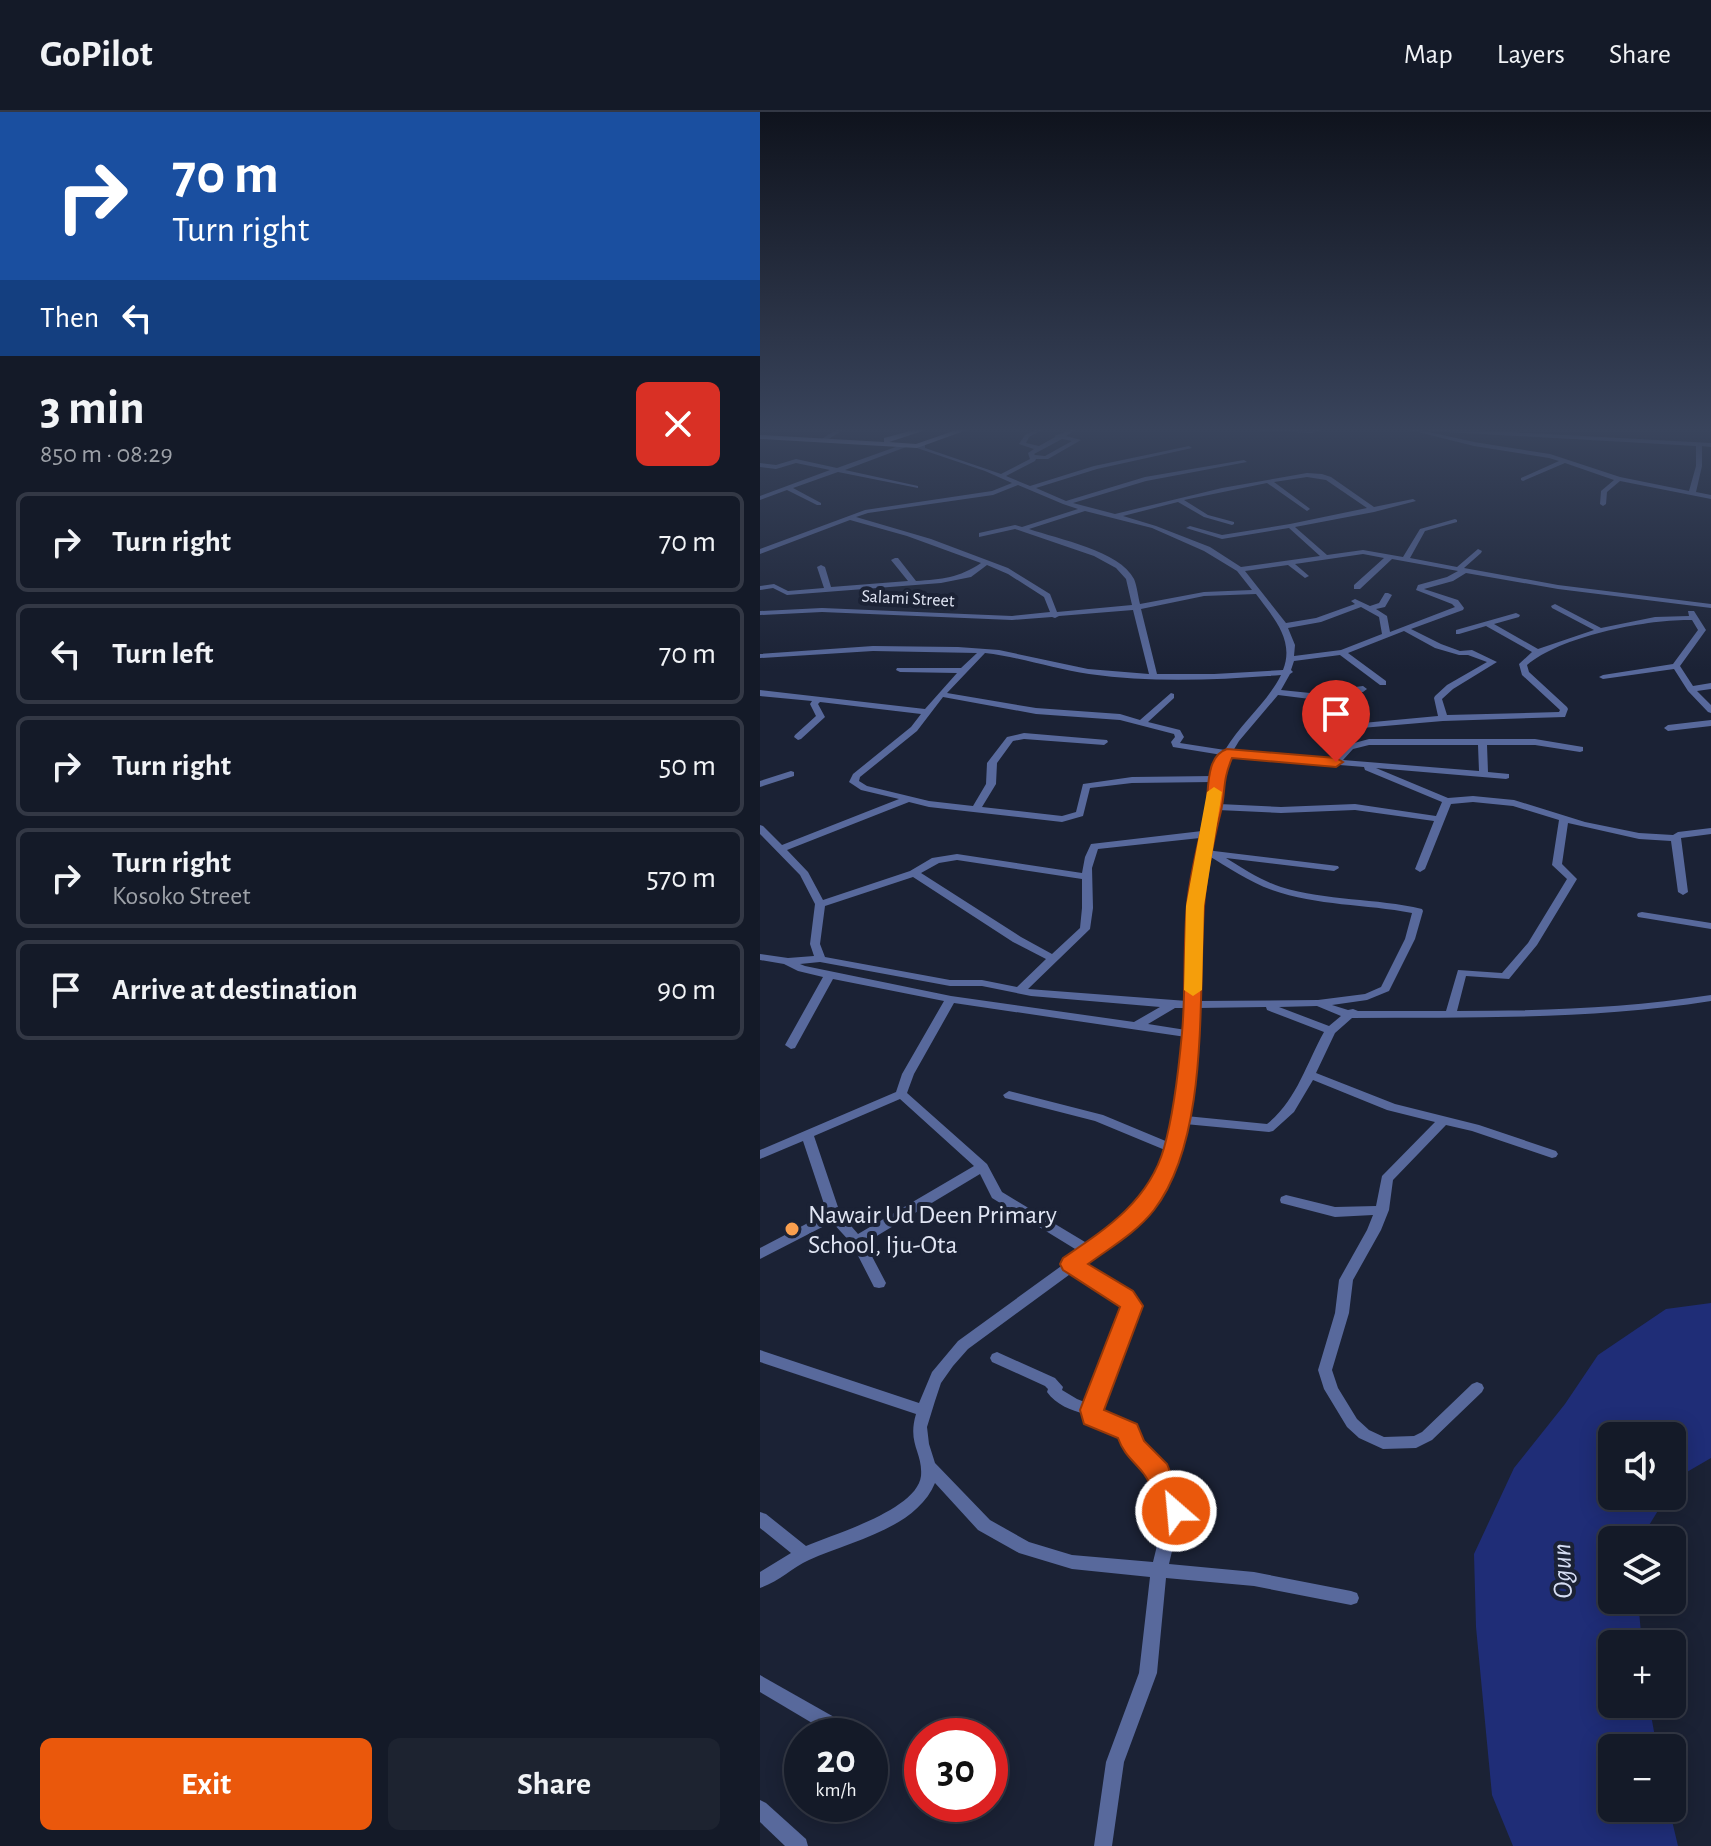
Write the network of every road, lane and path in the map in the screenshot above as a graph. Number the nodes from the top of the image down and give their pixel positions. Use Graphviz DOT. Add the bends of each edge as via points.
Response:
graph roads {
  1 [pos="878,509"];
  2 [pos="1083,509"];
  3 [pos="1145,509"];
  4 [pos="1194,509"];
  5 [pos="1379,509"];
  6 [pos="1374,510"];
  7 [pos="849,517"];
  8 [pos="1114,517"];
  9 [pos="1455,521"];
  10 [pos="1232,523"];
  11 [pos="1290,526"];
  12 [pos="1190,528"];
  13 [pos="1020,530"];
  14 [pos="982,535"];
  15 [pos="760,551"];
  16 [pos="1478,551"];
  17 [pos="1324,555"];
  18 [pos="1391,556"];
  19 [pos="1406,558"];
  20 [pos="895,560"];
  21 [pos="1288,561"];
  22 [pos="986,563"];
  23 [pos="821,567"];
  24 [pos="1240,569"];
  25 [pos="1462,569"];
  26 [pos="1305,576"];
  27 [pos="913,582"];
  28 [pos="1357,587"];
  29 [pos="760,588"];
  30 [pos="828,589"];
  31 [pos="1258,592"];
  32 [pos="1388,595"];
  33 [pos="1683,603"];
  34 [pos="1555,606"];
  35 [pos="1711,606"];
  36 [pos="1137,607"];
  37 [pos="1371,608"];
  38 [pos="760,613"];
  39 [pos="1516,615"];
  40 [pos="1055,616"];
  41 [pos="1695,618"];
  42 [pos="1486,623"];
  43 [pos="1284,626"];
  44 [pos="1404,628"];
  45 [pos="1599,630"];
  46 [pos="1459,632"];
  47 [pos="1386,634"];
  48 [pos="983,651"];
  49 [pos="1342,652"];
  50 [pos="1537,652"];
  51 [pos="760,656"];
  52 [pos="1290,659"];
  53 [pos="1676,666"];
  54 [pos="900,670"];
  55 [pos="965,671"];
  56 [pos="1289,672"];
  57 [pos="1153,675"];
  58 [pos="1603,677"];
  59 [pos="1383,683"];
  60 [pos="1711,686"];
  61 [pos="1363,689"];
  62 [pos="1691,689"];
  63 [pos="1277,692"];
  64 [pos="760,693"];
  65 [pos="941,694"];
  66 [pos="1171,696"];
  67 [pos="819,699"];
  68 [pos="1711,710"];
  69 [pos="928,712"];
  70 [pos="1443,718"];
  71 [pos="1489,718"];
  72 [pos="1142,722"];
  73 [pos="1711,723"];
  74 [pos="1341,728"];
  75 [pos="1668,728"];
  76 [pos="798,737"];
  77 [pos="1104,742"];
  78 [pos="1485,743"];
  79 [pos="1580,749"];
  80 [pos="1227,753"];
  81 [pos="1336,762"];
  82 [pos="1364,765"];
  83 [pos="791,774"];
  84 [pos="1484,774"];
  85 [pos="1506,776"];
  86 [pos="1215,779"];
  87 [pos="760,784"];
  88 [pos="909,799"];
  89 [pos="1447,801"];
  90 [pos="977,807"];
  91 [pos="1214,807"];
  92 [pos="1564,818"];
  93 [pos="1439,819"];
  94 [pos="1711,831"];
  95 [pos="762,833"];
  96 [pos="1206,834"];
  97 [pos="1676,838"];
  98 [pos="782,849"];
  99 [pos="1208,851"];
  100 [pos="1334,868"];
  101 [pos="1420,869"];
  102 [pos="914,873"];
  103 [pos="1085,876"];
  104 [pos="1683,892"];
  105 [pos="820,904"];
  106 [pos="1642,915"];
  107 [pos="1711,926"];
  108 [pos="760,957"];
  109 [pos="820,959"];
  110 [pos="1054,959"];
  111 [pos="788,961"];
  112 [pos="830,974"];
  113 [pos="950,983"];
  114 [pos="982,983"];
  115 [pos="1020,990"];
  116 [pos="1367,997"];
  117 [pos="1711,998"];
  118 [pos="951,999"];
  119 [pos="1318,1003"];
  120 [pos="1193,1004"];
  121 [pos="1173,1005"];
  122 [pos="1262,1005"];
  123 [pos="1451,1013"];
  124 [pos="1350,1015"];
  125 [pos="1135,1026"];
  126 [pos="1330,1030"];
  127 [pos="1191,1034"];
  128 [pos="791,1045"];
  129 [pos="1311,1075"];
  130 [pos="901,1094"];
  131 [pos="1009,1095"];
  132 [pos="1180,1119"];
  133 [pos="1444,1120"];
  134 [pos="808,1136"];
  135 [pos="1174,1149"];
  136 [pos="1552,1154"];
  137 [pos="760,1155"];
  138 [pos="983,1167"];
  139 [pos="1286,1200"];
  140 [pos="1382,1210"];
  141 [pos="834,1215"];
  142 [pos="857,1241"];
  143 [pos="1089,1251"];
  144 [pos="760,1254"];
  145 [pos="1071,1264"];
  146 [pos="879,1283"];
  147 [pos="760,1356"];
  148 [pos="997,1358"];
  149 [pos="1477,1388"];
  150 [pos="1092,1410"];
  151 [pos="925,1411"];
  152 [pos="931,1468"];
  153 [pos="760,1519"];
  154 [pos="804,1554"];
  155 [pos="1159,1570"];
  156 [pos="760,1581"];
  157 [pos="1351,1598"];
  158 [pos="761,1685"];
  159 [pos="819,1718"];
  160 [pos="760,1809"];
  161 [pos="799,1846"];
  162 [pos="1103,1846"];
  1 -- 7 [label="street"];
  2 -- 8 [label="street"];
  2 -- 13 [label="street"];
  3 -- 8 [label="street"];
  4 -- 10 [label="street"];
  5 -- 6 [label="street"];
  6 -- 11 [label="street"];
  7 -- 15 [label="street"];
  7 -- 22 [label="street" via="922,536"];
  8 -- 24 [label="street" via="1188,541"];
  9 -- 19 [label="street" via="1422,530"];
  11 -- 12 [label="street" via="1222,537"];
  11 -- 17 [label="street"];
  13 -- 14 [label="street" via="1011,527"];
  13 -- 36 [label="street" via="1112,561 1130,579"];
  16 -- 25 [label="street"];
  17 -- 18 [label="street"];
  17 -- 21 [label="street"];
  18 -- 19 [label="street"];
  18 -- 28 [label="street"];
  19 -- 25 [label="street"];
  20 -- 27 [label="street"];
  21 -- 24 [label="street"];
  21 -- 26 [label="street"];
  22 -- 27 [label="street" via="968,575"];
  22 -- 40 [label="street" via="1046,595"];
  23 -- 30 [label="street"];
  24 -- 31 [label="street"];
  25 -- 33 [label="street"];
  25 -- 44 [label="street" via="1420,590 1460,608"];
  27 -- 30 [label="street"];
  29 -- 30 [label="street" via="777,587 787,593"];
  31 -- 36 [label="street" via="1204,594"];
  31 -- 43 [label="street"];
  32 -- 37 [label="street" via="1382,605"];
  33 -- 35 [label="street"];
  33 -- 41 [label="street"];
  34 -- 45 [label="street"];
  36 -- 40 [label="street, Salami Street"];
  36 -- 57 [label="street"];
  37 -- 43 [label="street" via="1358,603 1318,620"];
  37 -- 47 [label="street" via="1383,616"];
  38 -- 40 [label="street, Salami Street"];
  39 -- 42 [label="street"];
  41 -- 45 [label="street"];
  41 -- 53 [label="street" via="1702,630"];
  42 -- 46 [label="street"];
  42 -- 50 [label="street"];
  43 -- 52 [label="street" via="1290,636"];
  44 -- 47 [label="street"];
  44 -- 70 [label="street" via="1438,646 1493,662 1438,698"];
  45 -- 50 [label="street"];
  47 -- 49 [label="street"];
  48 -- 51 [label="street" via="844,647"];
  48 -- 55 [label="street"];
  48 -- 57 [label="street" via="1090,672"];
  49 -- 52 [label="street"];
  49 -- 59 [label="street"];
  50 -- 71 [label="street" via="1523,664 1525,673 1564,709 1562,715"];
  52 -- 56 [label="street"];
  53 -- 58 [label="street"];
  53 -- 62 [label="street"];
  54 -- 55 [label="street"];
  55 -- 65 [label="street"];
  56 -- 57 [label="street"];
  56 -- 63 [label="street"];
  60 -- 62 [label="street"];
  61 -- 63 [label="street" via="1310,696"];
  62 -- 68 [label="street"];
  63 -- 80 [label="street"];
  64 -- 67 [label="street"];
  65 -- 69 [label="street"];
  65 -- 72 [label="street" via="1015,709"];
  66 -- 72 [label="street"];
  67 -- 69 [label="street"];
  67 -- 76 [label="street" via="814,704 821,717"];
  69 -- 88 [label="street" via="853,779 864,788"];
  70 -- 71 [label="street"];
  70 -- 74 [label="street"];
  71 -- 78 [label="street"];
  72 -- 80 [label="street" via="1177,732 1176,745"];
  73 -- 75 [label="street"];
  77 -- 90 [label="street" via="1010,739 992,763 990,788"];
  78 -- 79 [label="street"];
  78 -- 81 [label="street" via="1361,743"];
  78 -- 84 [label="street"];
  80 -- 81 [label="street"];
  80 -- 86 [label="street"];
  81 -- 82 [label="street"];
  82 -- 84 [label="street"];
  82 -- 89 [label="street"];
  83 -- 87 [label="street"];
  84 -- 85 [label="street"];
  86 -- 90 [label="street" via="1086,786 1080,814 1067,818"];
  86 -- 91 [label="street"];
  88 -- 90 [label="street"];
  88 -- 98 [label="street"];
  89 -- 92 [label="street" via="1514,803"];
  89 -- 93 [label="street"];
  91 -- 93 [label="street" via="1355,807"];
  91 -- 96 [label="street"];
  92 -- 97 [label="street" via="1639,836"];
  92 -- 123 [label="street" via="1557,865 1572,879 1532,945 1505,977 1462,972"];
  93 -- 101 [label="street"];
  94 -- 97 [label="street"];
  95 -- 98 [label="street"];
  96 -- 99 [label="street"];
  96 -- 103 [label="street" via="1100,843 1092,849"];
  97 -- 104 [label="street"];
  98 -- 105 [label="street"];
  99 -- 100 [label="street"];
  99 -- 116 [label="street" via="1217,860 1292,893 1418,911 1385,989"];
  99 -- 120 [label="street" via="1195,906"];
  102 -- 103 [label="street" via="936,860 957,857"];
  102 -- 105 [label="street"];
  102 -- 110 [label="street" via="1007,936"];
  103 -- 110 [label="street" via="1085,929"];
  105 -- 109 [label="street" via="815,944"];
  106 -- 107 [label="street"];
  108 -- 111 [label="street"];
  109 -- 111 [label="street"];
  109 -- 113 [label="street"];
  110 -- 115 [label="street"];
  111 -- 112 [label="street"];
  112 -- 118 [label="street"];
  112 -- 128 [label="street"];
  113 -- 114 [label="street"];
  113 -- 118 [label="street"];
  114 -- 115 [label="street"];
  114 -- 118 [label="street"];
  115 -- 121 [label="street"];
  116 -- 119 [label="street"];
  116 -- 124 [label="street"];
  117 -- 123 [label="street" via="1656,1007"];
  118 -- 125 [label="street"];
  118 -- 130 [label="street"];
  119 -- 122 [label="street"];
  119 -- 124 [label="street"];
  120 -- 121 [label="street"];
  120 -- 122 [label="street"];
  120 -- 127 [label="street"];
  121 -- 125 [label="street"];
  122 -- 126 [label="street"];
  123 -- 124 [label="street"];
  124 -- 126 [label="street"];
  125 -- 127 [label="street"];
  126 -- 129 [label="street"];
  127 -- 132 [label="street"];
  129 -- 132 [label="street" via="1269,1128"];
  129 -- 133 [label="street" via="1380,1104"];
  130 -- 134 [label="street"];
  130 -- 138 [label="street"];
  131 -- 135 [label="street" via="1099,1118"];
  132 -- 135 [label="street"];
  133 -- 136 [label="street"];
  133 -- 140 [label="street" via="1387,1179"];
  134 -- 137 [label="street"];
  134 -- 141 [label="street"];
  135 -- 143 [label="street" via="1147,1204"];
  138 -- 142 [label="street"];
  138 -- 143 [label="street" via="997,1195"];
  139 -- 140 [label="street" via="1335,1212"];
  140 -- 149 [label="street" via="1346,1280 1325,1370 1331,1389 1364,1434 1399,1445 1427,1436"];
  141 -- 142 [label="street"];
  141 -- 144 [label="street"];
  142 -- 146 [label="street"];
  143 -- 145 [label="street"];
  145 -- 150 [label="street" via="1132,1306"];
  145 -- 151 [label="street" via="941,1367"];
  147 -- 151 [label="street"];
  148 -- 150 [label="street" via="1050,1382 1054,1392 1072,1404"];
  150 -- 155 [label="street" via="1098,1421 1128,1431 1133,1447 1158,1471 1164,1491 1178,1504"];
  151 -- 152 [label="street" via="920,1437"];
  152 -- 154 [label="street" via="925,1489 911,1505"];
  152 -- 155 [label="street" via="984,1525 1025,1548 1072,1562"];
  153 -- 154 [label="street"];
  154 -- 156 [label="street"];
  155 -- 157 [label="street" via="1254,1579"];
  155 -- 162 [label="street" via="1148,1673 1115,1762"];
  158 -- 159 [label="street"];
  160 -- 161 [label="street"];
}
